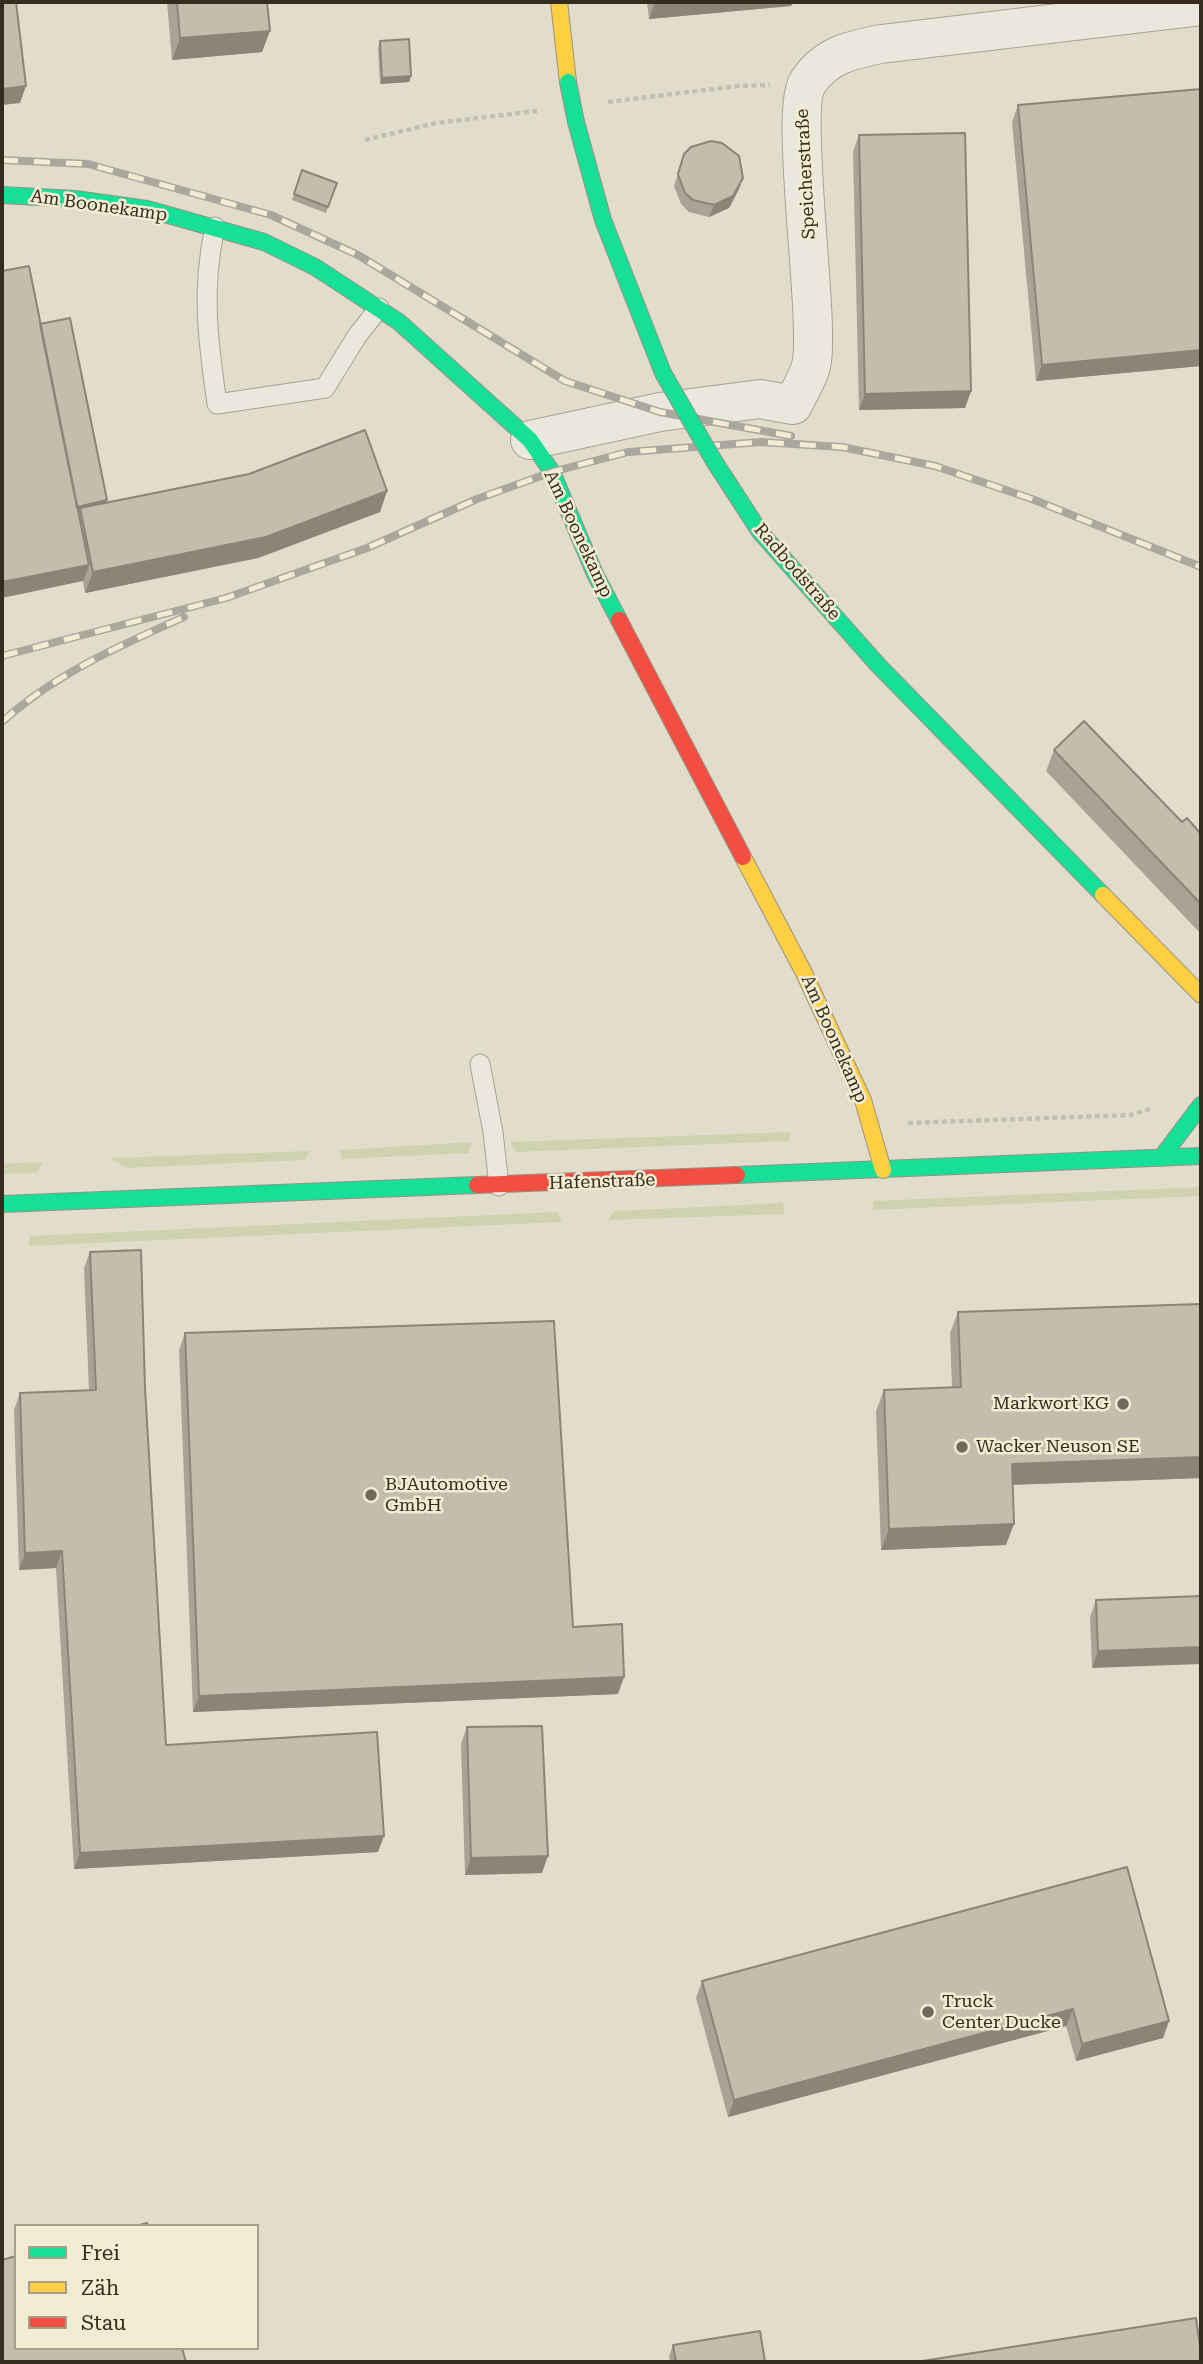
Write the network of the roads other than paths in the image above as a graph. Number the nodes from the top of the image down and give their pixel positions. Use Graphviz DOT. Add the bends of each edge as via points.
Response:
graph roads {
  1 [pos="559,2"];
  2 [pos="1201,6"];
  3 [pos="2,195"];
  4 [pos="215,227"];
  5 [pos="379,308"];
  6 [pos="530,440"];
  7 [pos="1199,1003"];
  8 [pos="480,1064"];
  9 [pos="1201,1105"];
  10 [pos="1201,1156"];
  11 [pos="1161,1158"];
  12 [pos="883,1170"];
  13 [pos="499,1186"];
  14 [pos="2,1204"];
  1 -- 7 [label="street, Radbodstraße, bridge" via="576,122 603,220 663,373 714,461 760,532 878,665 1187,981"];
  2 -- 6 [label="street, Speicherstraße" via="843,51 806,85 801,108 812,362 793,405 760,399 660,412"];
  3 -- 4 [label="street, Am Boonekamp" via="147,209"];
  4 -- 5 [label="street, Am Boonekamp" via="264,242 315,267"];
  4 -- 5 [label="lane" via="206,268 207,337 217,404 325,387"];
  5 -- 6 [label="street, Am Boonekamp"];
  6 -- 12 [label="street, Am Boonekamp" via="552,472 595,573 804,973 863,1101"];
  8 -- 13 [label="lane"];
  9 -- 11 [label="street"];
  10 -- 11 [label="street, Hafenstraße"];
  11 -- 12 [label="street, Hafenstraße"];
  12 -- 13 [label="street, Hafenstraße"];
  13 -- 14 [label="street, Hafenstraße"];
}
